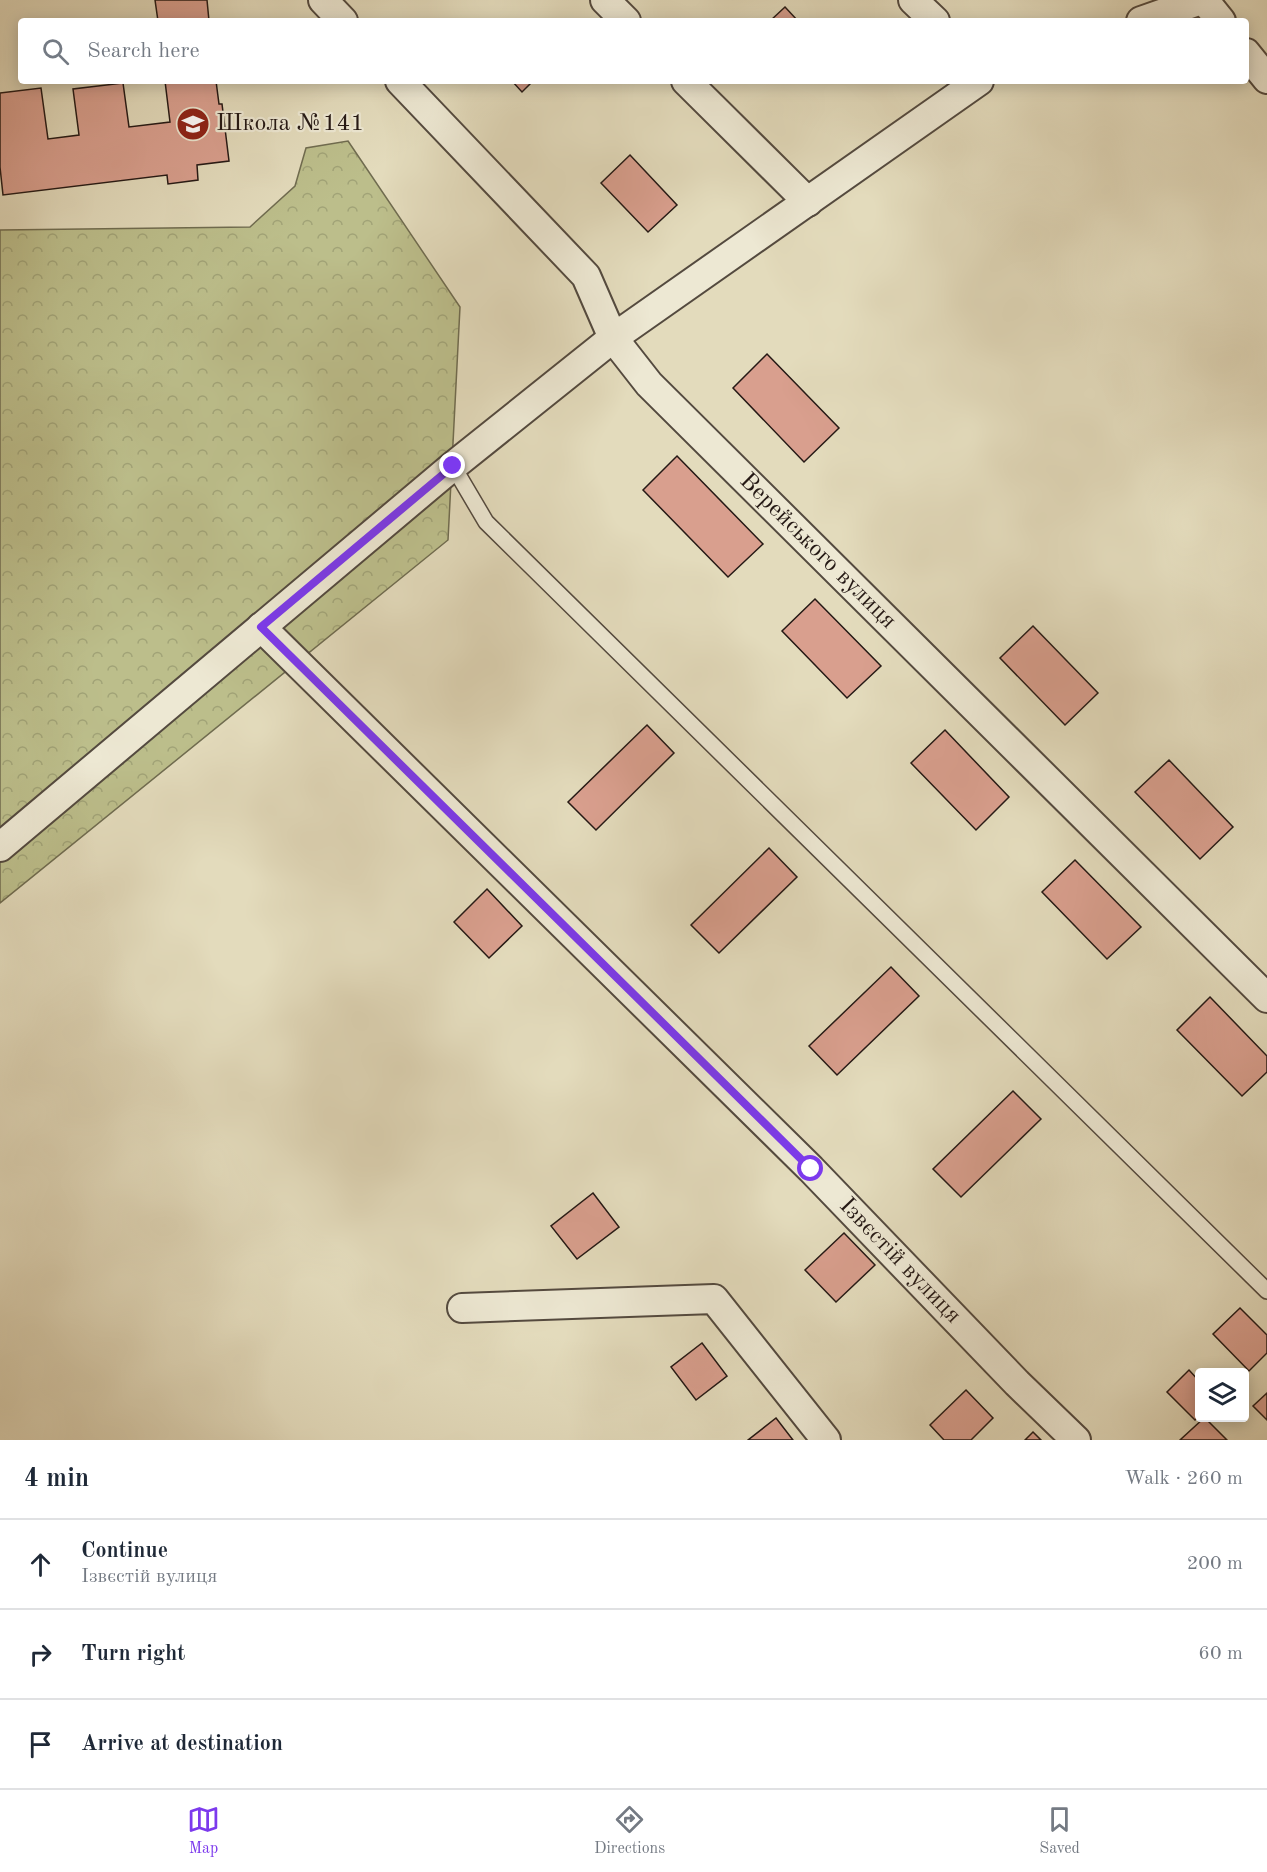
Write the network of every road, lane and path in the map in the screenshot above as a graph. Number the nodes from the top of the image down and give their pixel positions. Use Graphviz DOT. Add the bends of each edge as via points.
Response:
graph roads {
  1 [pos="323,0"];
  2 [pos="605,0"];
  3 [pos="913,0"];
  4 [pos="1203,0"];
  5 [pos="340,18"];
  6 [pos="623,18"];
  7 [pos="932,18"];
  8 [pos="1150,18"];
  9 [pos="1218,18"];
  10 [pos="1249,57"];
  11 [pos="1267,79"];
  12 [pos="403,84"];
  13 [pos="689,84"];
  14 [pos="975,84"];
  15 [pos="808,202"];
  16 [pos="613,338"];
  17 [pos="453,466"];
  18 [pos="261,627"];
  19 [pos="0,847"];
  20 [pos="1267,999"];
  21 [pos="1267,1291"];
  22 [pos="462,1308"];
  23 [pos="826,1440"];
  24 [pos="1076,1440"];
  1 -- 5 [label="street"];
  2 -- 6 [label="street"];
  3 -- 7 [label="street"];
  4 -- 8 [label="street"];
  4 -- 9 [label="street"];
  10 -- 11 [label="street"];
  12 -- 16 [label="street, Верейського вулиця" via="586,276"];
  13 -- 15 [label="street"];
  14 -- 15 [label="street"];
  15 -- 16 [label="street"];
  16 -- 17 [label="street"];
  16 -- 20 [label="street, Верейського вулиця" via="649,384"];
  17 -- 18 [label="street"];
  17 -- 21 [label="lane" via="486,522"];
  18 -- 19 [label="street"];
  18 -- 24 [label="street, Ізвєстій вулиця" via="811,1169"];
  22 -- 23 [label="street" via="714,1299"];
}
